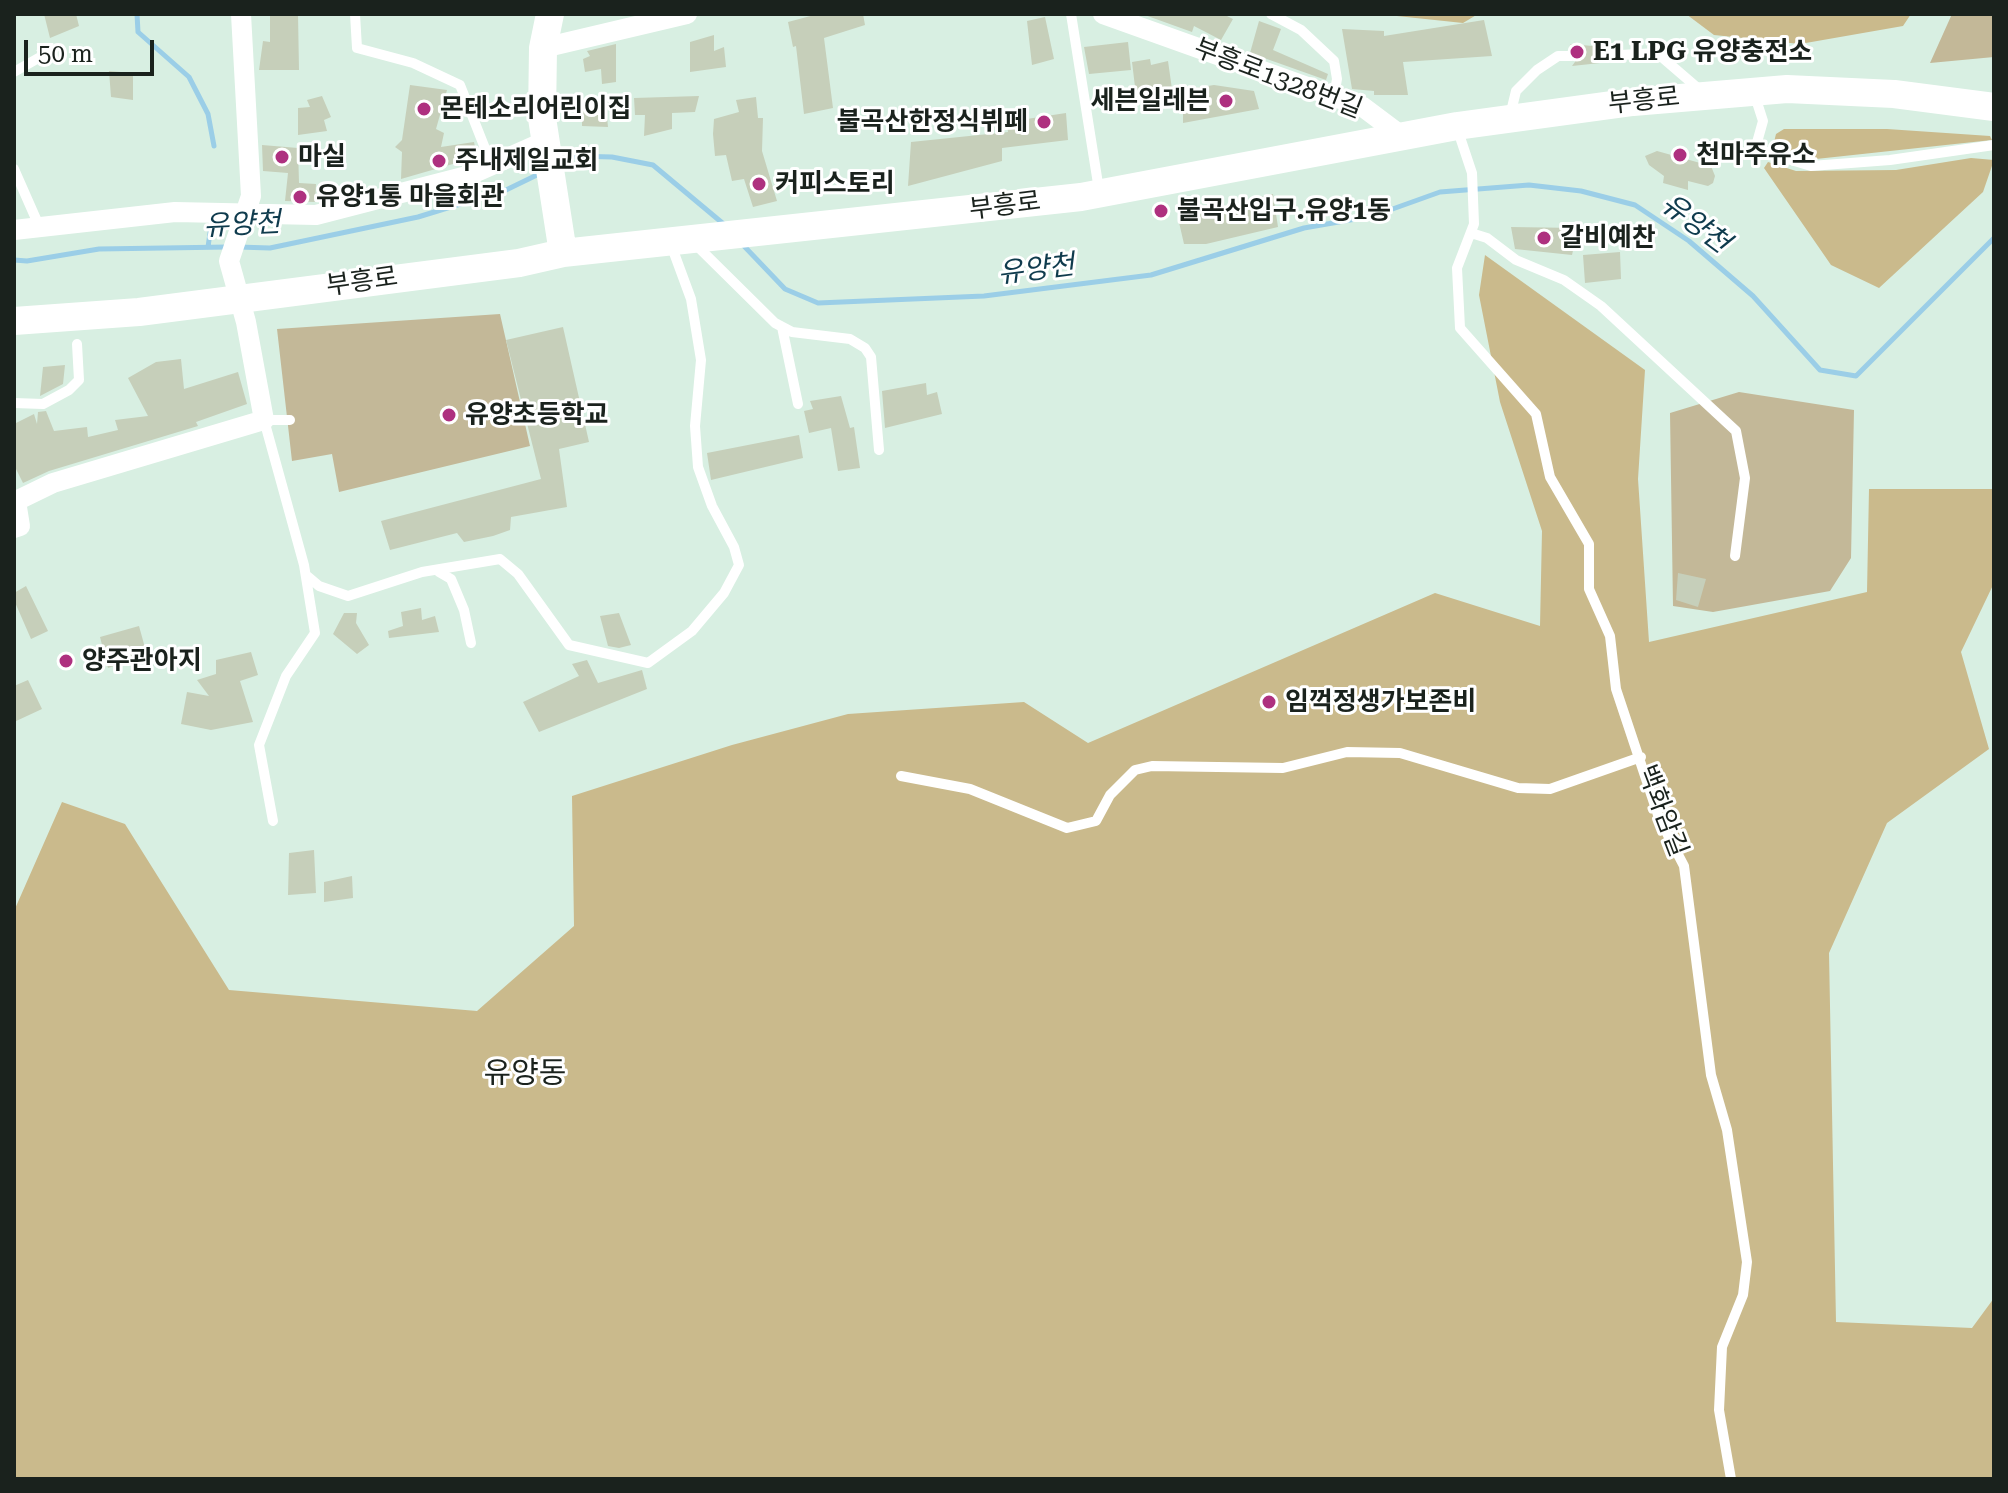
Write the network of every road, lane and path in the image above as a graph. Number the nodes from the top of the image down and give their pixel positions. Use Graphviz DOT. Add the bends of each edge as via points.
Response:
graph roads {
  1 [pos="241,14"];
  2 [pos="355,14"];
  3 [pos="550,14"];
  4 [pos="687,14"];
  5 [pos="1071,14"];
  6 [pos="1103,14"];
  7 [pos="1271,14"];
  8 [pos="1128,18"];
  9 [pos="543,48"];
  10 [pos="42,56"];
  11 [pos="1572,56"];
  12 [pos="1603,56"];
  13 [pos="14,72"];
  14 [pos="1753,91"];
  15 [pos="1704,94"];
  16 [pos="1334,96"];
  17 [pos="1994,107"];
  18 [pos="1509,120"];
  19 [pos="1457,126"];
  20 [pos="1403,137"];
  21 [pos="1994,145"];
  22 [pos="547,148"];
  23 [pos="492,166"];
  24 [pos="14,169"];
  25 [pos="1100,193"];
  26 [pos="245,219"];
  27 [pos="40,228"];
  28 [pos="1473,229"];
  29 [pos="14,230"];
  30 [pos="690,240"];
  31 [pos="563,253"];
  32 [pos="240,300"];
  33 [pos="14,321"];
  34 [pos="782,327"];
  35 [pos="77,344"];
  36 [pos="14,403"];
  37 [pos="798,404"];
  38 [pos="264,420"];
  39 [pos="290,420"];
  40 [pos="879,450"];
  41 [pos="14,528"];
  42 [pos="1735,556"];
  43 [pos="439,572"];
  44 [pos="306,575"];
  45 [pos="471,643"];
  46 [pos="1641,757"];
  47 [pos="901,776"];
  48 [pos="273,821"];
  49 [pos="1731,1479"];
  1 -- 26 [label="street" via="251,196"];
  2 -- 23 [label="lane" via="357,48 413,63 460,85"];
  3 -- 9 [label="main road"];
  4 -- 9 [label="street"];
  5 -- 25 [label="lane"];
  6 -- 8 [label="street, 부흥로1328번길"];
  7 -- 16 [label="lane" via="1301,30 1334,61"];
  8 -- 16 [label="street, 부흥로1328번길"];
  9 -- 22 [label="main road"];
  10 -- 13 [label="lane"];
  11 -- 18 [label="lane" via="1558,56 1516,91"];
  12 -- 15 [label="lane" via="1657,53"];
  14 -- 15 [label="main road, 부흥로"];
  14 -- 17 [label="main road, 부흥로" via="1894,94"];
  14 -- 21 [label="lane" via="1763,121 1756,146 1811,166"];
  15 -- 18 [label="main road, 부흥로"];
  16 -- 20 [label="street, 부흥로1328번길" via="1363,107"];
  18 -- 19 [label="main road, 부흥로"];
  19 -- 20 [label="main road, 부흥로"];
  19 -- 28 [label="lane" via="1472,173"];
  20 -- 25 [label="main road, 부흥로"];
  22 -- 23 [label="street"];
  22 -- 31 [label="main road"];
  23 -- 26 [label="street" via="316,215"];
  24 -- 27 [label="lane"];
  25 -- 30 [label="main road, 부흥로"];
  26 -- 27 [label="street" via="175,212"];
  26 -- 32 [label="street" via="229,261"];
  27 -- 29 [label="street"];
  28 -- 42 [label="lane" via="1516,260 1564,280 1601,306 1736,431 1745,478"];
  28 -- 46 [label="lane, 백화암길" via="1457,268 1460,328 1536,414 1550,477 1589,544 1589,589 1610,636 1616,689"];
  30 -- 31 [label="main road, 부흥로"];
  30 -- 34 [label="lane"];
  30 -- 43 [label="lane" via="691,299 701,360 695,426 698,467 739,565 724,593 692,631 648,663 569,645 518,574 500,559"];
  31 -- 32 [label="main road, 부흥로"];
  32 -- 33 [label="main road, 부흥로"];
  32 -- 38 [label="street"];
  34 -- 37 [label="lane"];
  34 -- 40 [label="lane" via="850,339 865,348 871,357"];
  35 -- 36 [label="lane" via="79,380 69,390 43,404"];
  38 -- 39 [label="lane"];
  38 -- 41 [label="street" via="53,483 16,501 20,526"];
  38 -- 44 [label="lane"];
  43 -- 44 [label="lane" via="422,572 348,596 319,586"];
  43 -- 45 [label="lane" via="451,579"];
  44 -- 48 [label="lane" via="315,633 286,676 259,745"];
  46 -- 47 [label="lane" via="1550,789 1518,788 1400,753 1347,752 1283,768 1152,766 1135,770 1110,795 1096,821 1067,828 970,789"];
  46 -- 49 [label="lane, 백화암길" via="1659,818 1684,866 1711,1075 1727,1130 1747,1262 1743,1295 1722,1347 1719,1410"];
}
